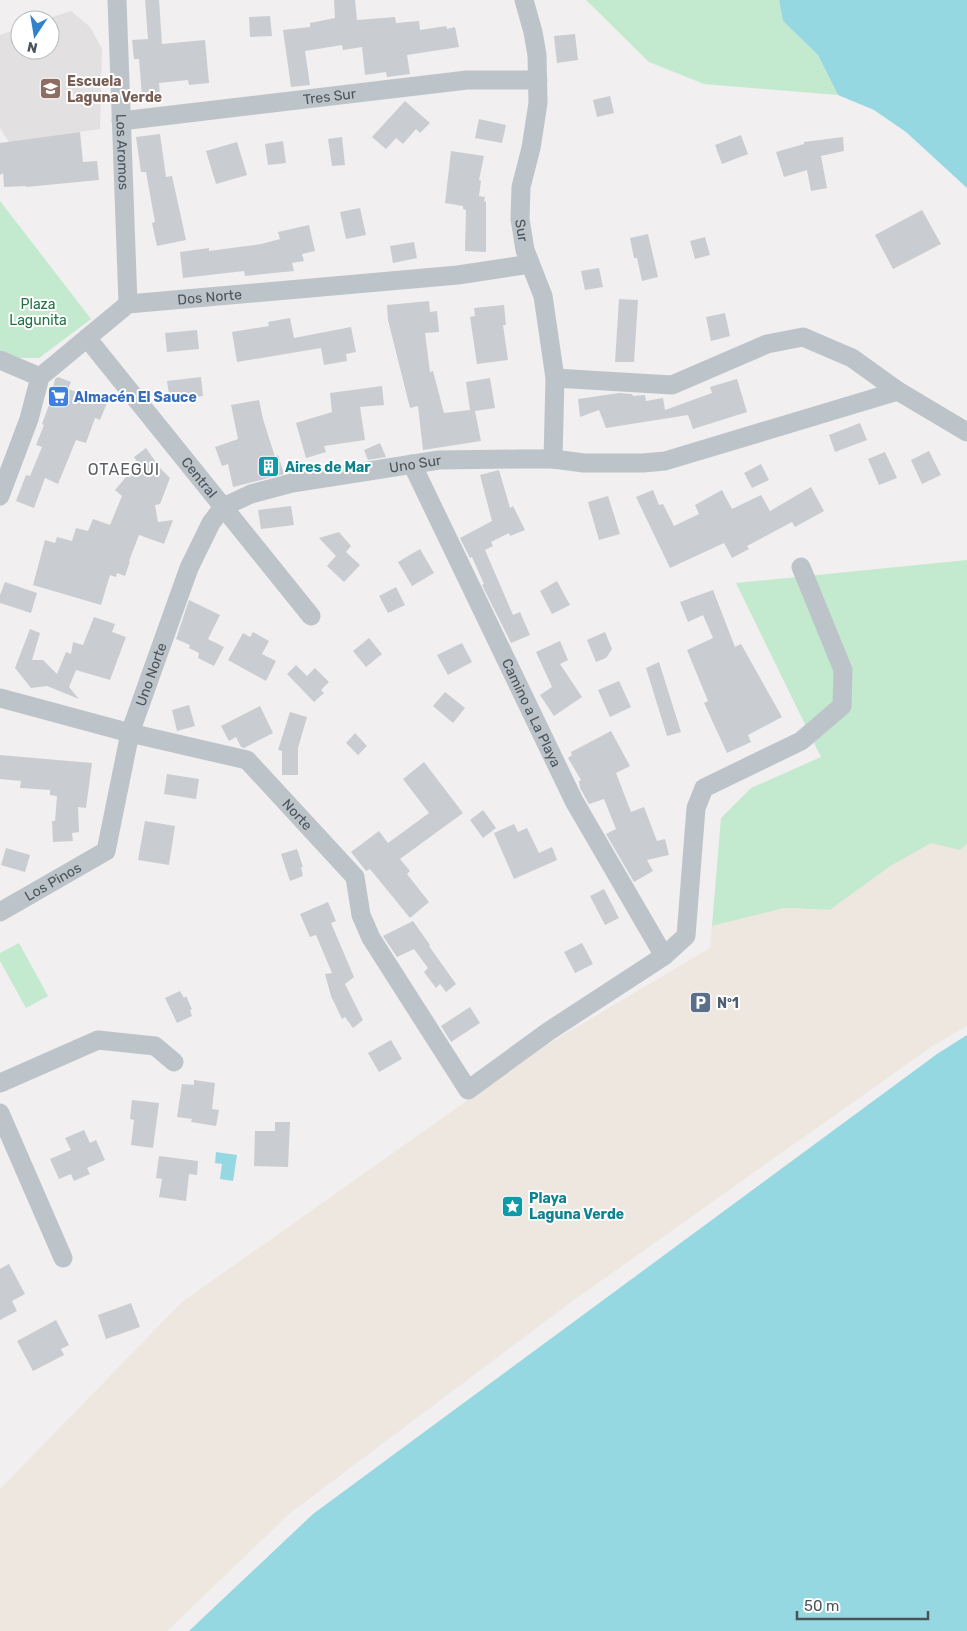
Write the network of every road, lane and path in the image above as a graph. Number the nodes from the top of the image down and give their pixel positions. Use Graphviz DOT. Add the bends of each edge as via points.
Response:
graph roads {
  1 [pos="117,0"];
  2 [pos="524,0"];
  3 [pos="538,80"];
  4 [pos="121,121"];
  5 [pos="530,264"];
  6 [pos="128,304"];
  7 [pos="87,338"];
  8 [pos="0,360"];
  9 [pos="40,377"];
  10 [pos="555,378"];
  11 [pos="898,391"];
  12 [pos="967,432"];
  13 [pos="553,459"];
  14 [pos="412,464"];
  15 [pos="0,496"];
  16 [pos="223,507"];
  17 [pos="801,567"];
  18 [pos="311,616"];
  19 [pos="0,698"];
  20 [pos="130,732"];
  21 [pos="106,851"];
  22 [pos="0,912"];
  23 [pos="664,956"];
  24 [pos="174,1062"];
  25 [pos="0,1083"];
  26 [pos="0,1113"];
  27 [pos="64,1258"];
  1 -- 4 [label="street, Los Aromos"];
  2 -- 3 [label="street, Sur" via="533,32"];
  3 -- 4 [label="street, Tres Sur" via="467,80"];
  3 -- 5 [label="street, Sur" via="536,126 519,203 522,236"];
  4 -- 6 [label="street, Los Aromos"];
  5 -- 6 [label="street, Dos Norte" via="458,275"];
  5 -- 10 [label="street, Sur" via="543,296"];
  6 -- 7 [label="street"];
  7 -- 9 [label="street"];
  7 -- 16 [label="street, Central"];
  8 -- 9 [label="street"];
  9 -- 15 [label="street"];
  10 -- 11 [label="street" via="672,385 766,344 803,337 852,358"];
  10 -- 13 [label="street, Sur"];
  11 -- 12 [label="street"];
  11 -- 13 [label="street, Uno Sur" via="665,462 584,463"];
  13 -- 14 [label="street, Uno Sur" via="440,460"];
  14 -- 16 [label="street, Uno Sur" via="292,483 251,494"];
  14 -- 23 [label="street, Camino a La Playa" via="574,800"];
  16 -- 18 [label="street, Central"];
  16 -- 20 [label="street, Uno Norte" via="211,523 189,568"];
  17 -- 23 [label="street" via="843,670 842,706 800,741 704,788 696,808 686,936"];
  19 -- 20 [label="street, Norte"];
  20 -- 21 [label="street, Uno Norte"];
  20 -- 23 [label="street, Norte" via="247,760 355,877 362,915 371,938 468,1090 549,1031"];
  21 -- 22 [label="street, Los Pinos"];
  24 -- 25 [label="street" via="156,1046 98,1040"];
  26 -- 27 [label="street"];
}
